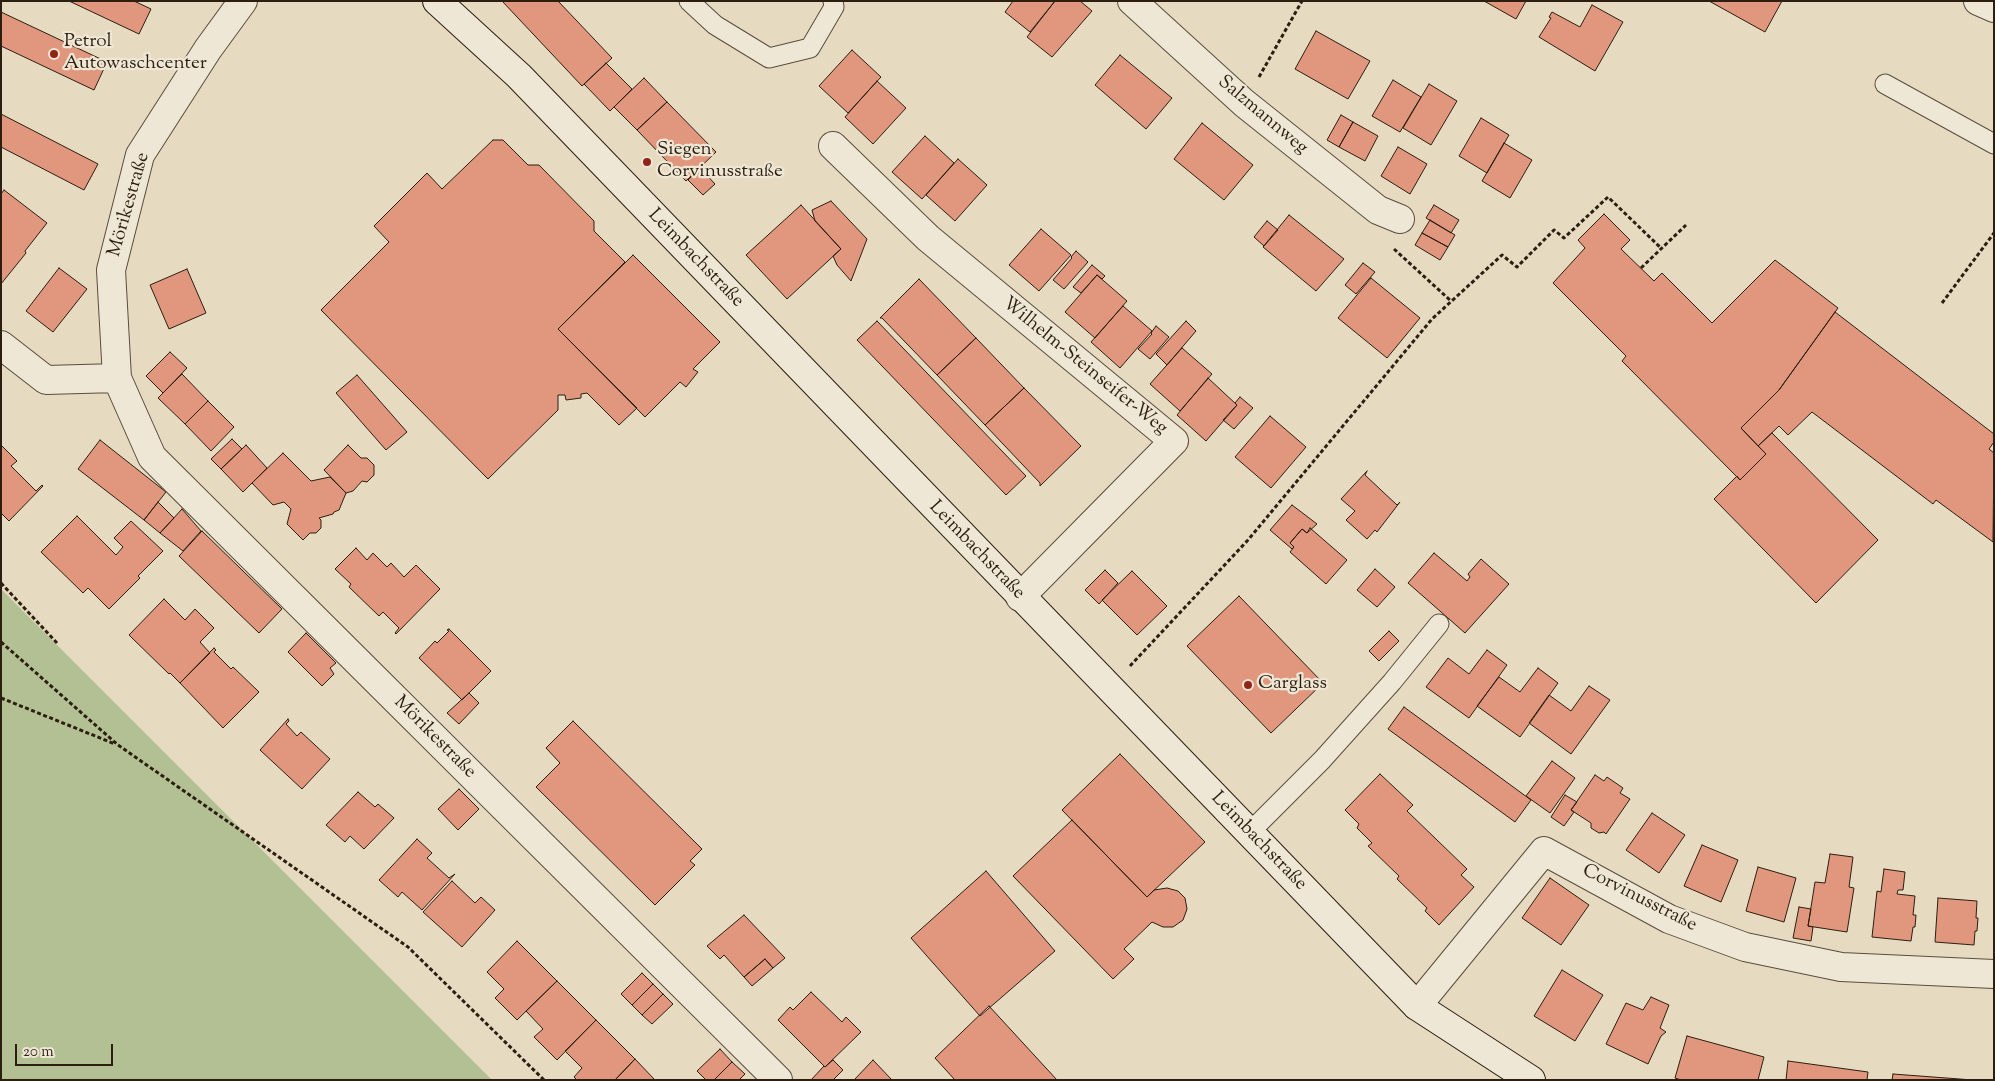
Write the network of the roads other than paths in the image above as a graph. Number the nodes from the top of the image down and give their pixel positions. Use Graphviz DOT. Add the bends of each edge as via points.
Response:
graph roads {
  1 [pos="244,1"];
  2 [pos="437,1"];
  3 [pos="688,1"];
  4 [pos="833,1"];
  5 [pos="1132,1"];
  6 [pos="1978,1"];
  7 [pos="1994,8"];
  8 [pos="1885,84"];
  9 [pos="1994,144"];
  10 [pos="833,146"];
  11 [pos="1389,214"];
  12 [pos="1,345"];
  13 [pos="117,378"];
  14 [pos="1020,597"];
  15 [pos="1439,624"];
  16 [pos="1249,834"];
  17 [pos="1994,974"];
  18 [pos="1417,1006"];
  19 [pos="778,1080"];
  20 [pos="1532,1080"];
  1 -- 13 [label="street, Mörikestraße" via="215,38 140,155 111,270"];
  2 -- 14 [label="street, Leimbachstraße" via="520,76"];
  3 -- 4 [label="lane" via="715,25 769,58 810,48 834,7"];
  5 -- 11 [label="street, Salzmannweg" via="1244,103"];
  6 -- 7 [label="street"];
  8 -- 9 [label="lane"];
  10 -- 14 [label="street, Wilhelm-Steinseifer-Weg" via="928,238 1174,441"];
  12 -- 13 [label="street" via="46,380"];
  13 -- 19 [label="street, Mörikestraße" via="152,457"];
  14 -- 16 [label="street, Leimbachstraße"];
  15 -- 16 [label="lane" via="1322,760"];
  16 -- 18 [label="street, Leimbachstraße"];
  17 -- 18 [label="street, Corvinusstraße" via="1841,966 1745,947 1669,919 1544,851"];
  18 -- 20 [label="street, Leimbachstraße"];
}
